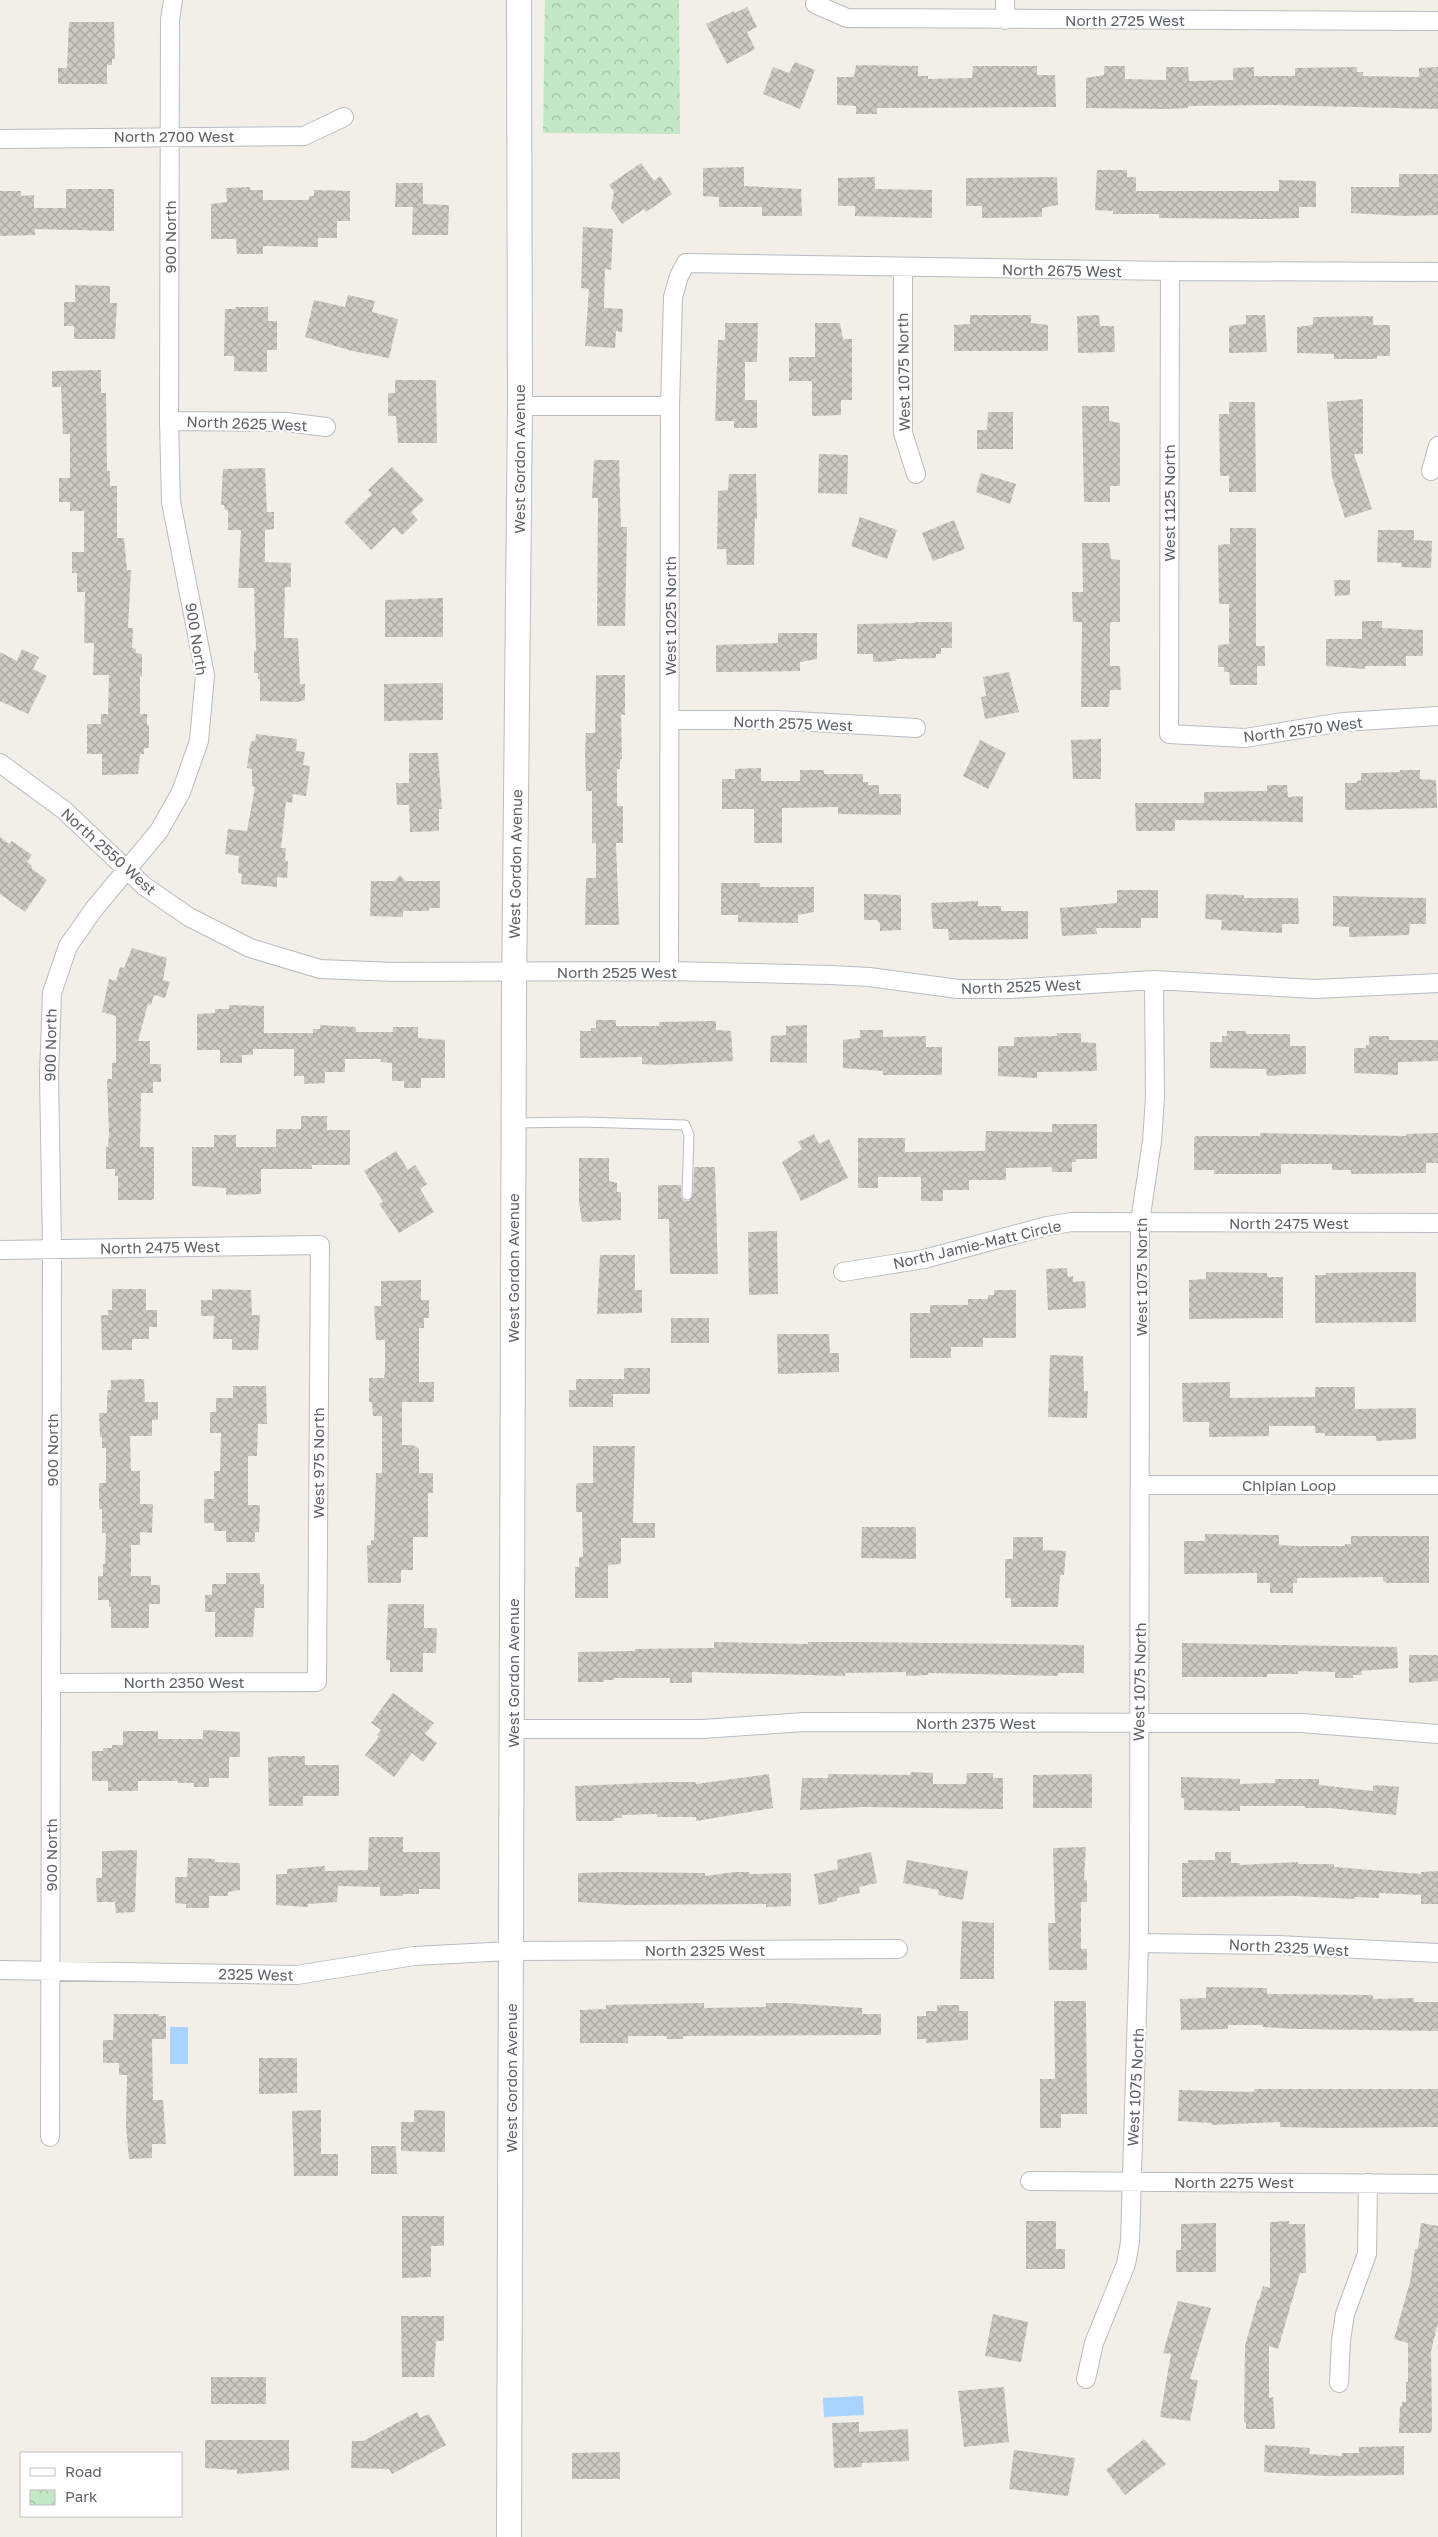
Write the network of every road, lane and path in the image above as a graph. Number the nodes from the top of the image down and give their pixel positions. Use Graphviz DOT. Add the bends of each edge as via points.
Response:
graph roads {
  1 [pos="174,0"];
  2 [pos="519,0"];
  3 [pos="1005,0"];
  4 [pos="815,4"];
  5 [pos="1005,20"];
  6 [pos="1438,21"];
  7 [pos="344,117"];
  8 [pos="170,136"];
  9 [pos="0,139"];
  10 [pos="686,263"];
  11 [pos="903,268"];
  12 [pos="1170,271"];
  13 [pos="1438,272"];
  14 [pos="520,406"];
  15 [pos="670,406"];
  16 [pos="169,421"];
  17 [pos="326,427"];
  18 [pos="1438,446"];
  19 [pos="1431,471"];
  20 [pos="916,474"];
  21 [pos="1438,716"];
  22 [pos="670,720"];
  23 [pos="916,728"];
  24 [pos="1169,734"];
  25 [pos="0,763"];
  26 [pos="128,871"];
  27 [pos="669,971"];
  28 [pos="515,972"];
  29 [pos="1154,980"];
  30 [pos="1438,983"];
  31 [pos="514,1123"];
  32 [pos="687,1195"];
  33 [pos="1140,1222"];
  34 [pos="1438,1223"];
  35 [pos="320,1245"];
  36 [pos="52,1248"];
  37 [pos="0,1250"];
  38 [pos="843,1272"];
  39 [pos="1141,1485"];
  40 [pos="1438,1485"];
  41 [pos="317,1682"];
  42 [pos="51,1683"];
  43 [pos="1138,1723"];
  44 [pos="513,1729"];
  45 [pos="1438,1734"];
  46 [pos="1139,1943"];
  47 [pos="898,1949"];
  48 [pos="511,1951"];
  49 [pos="1438,1954"];
  50 [pos="0,1970"];
  51 [pos="51,1970"];
  52 [pos="50,2138"];
  53 [pos="1030,2182"];
  54 [pos="1132,2182"];
  55 [pos="1368,2183"];
  56 [pos="1438,2184"];
  57 [pos="1086,2378"];
  58 [pos="1339,2383"];
  59 [pos="509,2537"];
  1 -- 8 [label="street, 900 North" via="170,20"];
  2 -- 14 [label="main road, West Gordon Avenue"];
  3 -- 5 [label="street"];
  4 -- 5 [label="street, North 2725 West" via="847,18"];
  5 -- 6 [label="street, North 2725 West"];
  7 -- 8 [label="street, North 2700 West" via="304,136"];
  8 -- 9 [label="street, North 2700 West"];
  8 -- 16 [label="street, 900 North"];
  10 -- 11 [label="street, North 2675 West"];
  10 -- 15 [label="street, West 1025 North" via="673,297"];
  11 -- 12 [label="street, North 2675 West"];
  11 -- 20 [label="street, West 1075 North" via="903,434"];
  12 -- 13 [label="street, North 2675 West"];
  12 -- 24 [label="street, West 1125 North"];
  14 -- 15 [label="street"];
  14 -- 28 [label="main road, West Gordon Avenue"];
  15 -- 22 [label="street, West 1025 North"];
  16 -- 17 [label="street, North 2625 West" via="286,422"];
  16 -- 26 [label="street, 900 North" via="171,502 205,675 200,732 181,792 159,831"];
  18 -- 19 [label="street"];
  21 -- 24 [label="street, North 2570 West" via="1343,722 1245,738"];
  22 -- 23 [label="street, North 2575 West" via="778,720"];
  22 -- 27 [label="street, West 1025 North"];
  25 -- 26 [label="street, North 2550 West" via="64,810"];
  26 -- 28 [label="street, North 2550 West" via="189,917 250,948 320,969"];
  26 -- 36 [label="street, 900 North" via="94,909 68,946 52,993 49,1075"];
  27 -- 28 [label="street, North 2525 West"];
  27 -- 29 [label="street, North 2525 West" via="869,977 958,989"];
  28 -- 31 [label="main road, West Gordon Avenue"];
  29 -- 30 [label="street, North 2525 West" via="1315,989"];
  29 -- 33 [label="street, West 1075 North" via="1155,1098"];
  31 -- 32 [label="lane" via="685,1125 689,1135"];
  31 -- 44 [label="main road, West Gordon Avenue"];
  33 -- 34 [label="street, North 2475 West"];
  33 -- 38 [label="street, North Jamie-Matt Circle" via="1072,1222 1047,1226 924,1259"];
  33 -- 39 [label="street, West 1075 North"];
  35 -- 36 [label="street, North 2475 West"];
  35 -- 41 [label="street, West 975 North"];
  36 -- 37 [label="street, North 2475 West"];
  36 -- 42 [label="street, 900 North"];
  39 -- 40 [label="street, Chipian Loop"];
  39 -- 43 [label="street, West 1075 North"];
  41 -- 42 [label="street, North 2350 West"];
  42 -- 51 [label="street, 900 North"];
  43 -- 44 [label="street, North 2375 West" via="804,1722 703,1729"];
  43 -- 45 [label="street, North 2375 West" via="1302,1723"];
  43 -- 46 [label="street, West 1075 North"];
  44 -- 48 [label="main road, West Gordon Avenue"];
  46 -- 49 [label="street, North 2325 West" via="1277,1945"];
  46 -- 54 [label="street, West 1075 North"];
  47 -- 48 [label="street, North 2325 West"];
  48 -- 51 [label="street, 2325 West" via="414,1956 298,1975"];
  48 -- 59 [label="main road, West Gordon Avenue"];
  50 -- 51 [label="street, 2325 West"];
  51 -- 52 [label="street, 900 North"];
  53 -- 54 [label="street, North 2275 West"];
  54 -- 55 [label="street, North 2275 West"];
  54 -- 57 [label="street, West 1075 North" via="1126,2264 1094,2342"];
  55 -- 56 [label="street, North 2275 West"];
  55 -- 58 [label="street" via="1367,2254 1345,2314"];
}
